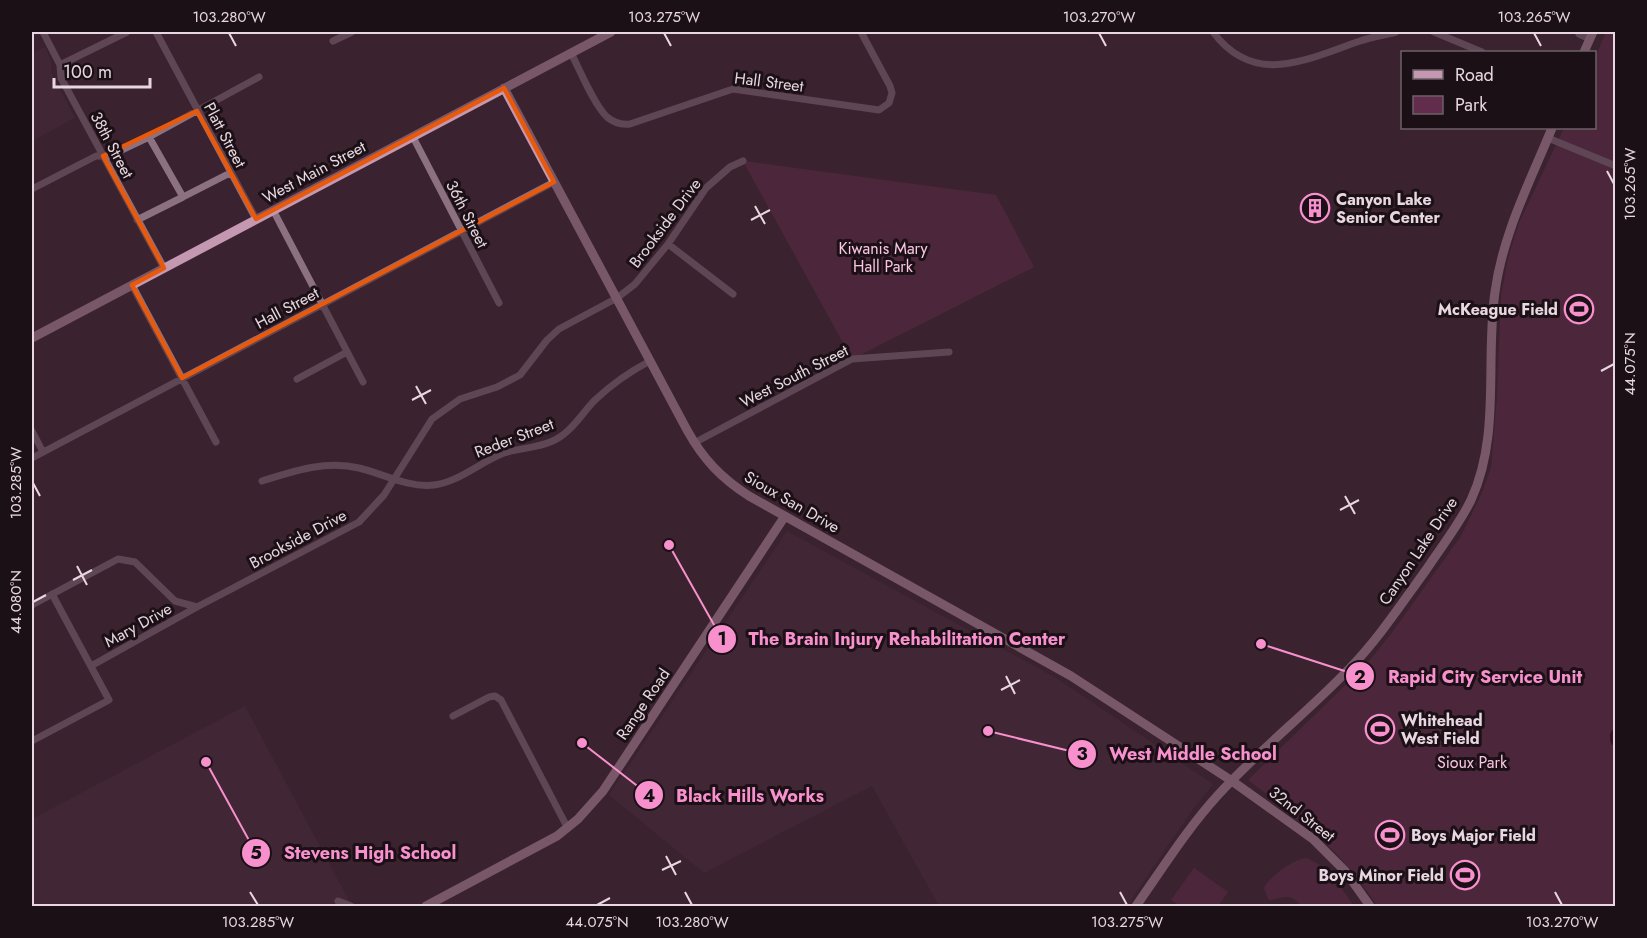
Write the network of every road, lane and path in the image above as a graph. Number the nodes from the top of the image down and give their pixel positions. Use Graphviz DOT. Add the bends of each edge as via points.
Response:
graph roads {
  1 [pos="43,32"];
  2 [pos="127,32"];
  3 [pos="156,32"];
  4 [pos="352,32"];
  5 [pos="611,32"];
  6 [pos="861,32"];
  7 [pos="1213,32"];
  8 [pos="1396,32"];
  9 [pos="1434,32"];
  10 [pos="1580,34"];
  11 [pos="1592,35"];
  12 [pos="333,41"];
  13 [pos="1480,51"];
  14 [pos="1584,51"];
  15 [pos="571,53"];
  16 [pos="60,65"];
  17 [pos="259,77"];
  18 [pos="504,88"];
  19 [pos="197,111"];
  20 [pos="1552,129"];
  21 [pos="149,137"];
  22 [pos="413,137"];
  23 [pos="1548,138"];
  24 [pos="102,156"];
  25 [pos="743,161"];
  26 [pos="1616,166"];
  27 [pos="230,173"];
  28 [pos="554,182"];
  29 [pos="32,189"];
  30 [pos="183,198"];
  31 [pos="273,210"];
  32 [pos="256,219"];
  33 [pos="137,220"];
  34 [pos="461,231"];
  35 [pos="668,244"];
  36 [pos="164,268"];
  37 [pos="132,285"];
  38 [pos="733,294"];
  39 [pos="617,298"];
  40 [pos="499,303"];
  41 [pos="322,304"];
  42 [pos="32,338"];
  43 [pos="347,352"];
  44 [pos="949,352"];
  45 [pos="650,361"];
  46 [pos="182,378"];
  47 [pos="297,379"];
  48 [pos="363,382"];
  49 [pos="32,431"];
  50 [pos="216,442"];
  51 [pos="694,443"];
  52 [pos="43,452"];
  53 [pos="32,458"];
  54 [pos="395,479"];
  55 [pos="262,481"];
  56 [pos="785,516"];
  57 [pos="52,594"];
  58 [pos="32,605"];
  59 [pos="197,607"];
  60 [pos="91,666"];
  61 [pos="453,716"];
  62 [pos="32,741"];
  63 [pos="1232,781"];
  64 [pos="569,827"];
  65 [pos="338,901"];
  66 [pos="351,906"];
  67 [pos="426,906"];
  68 [pos="1136,906"];
  69 [pos="1370,906"];
  1 -- 16 [label="street, 38th Street"];
  2 -- 16 [label="street"];
  3 -- 19 [label="street, Platt Street"];
  4 -- 12 [label="street"];
  5 -- 15 [label="street, West Main Street"];
  6 -- 15 [label="street, Hall Street" via="892,90 889,103 879,110 733,89 630,124 618,124 600,108"];
  7 -- 8 [label="street" via="1242,58 1279,66"];
  9 -- 13 [label="street"];
  10 -- 11 [label="street"];
  11 -- 14 [label="street"];
  15 -- 18 [label="street, West Main Street"];
  16 -- 24 [label="street, 38th Street" via="61,78"];
  17 -- 19 [label="street"];
  18 -- 22 [label="street, West Main Street"];
  18 -- 28 [label="street, Sioux San Drive"];
  19 -- 21 [label="street"];
  19 -- 27 [label="street, Platt Street"];
  20 -- 23 [label="street, Canyon Lake Drive"];
  21 -- 24 [label="street"];
  21 -- 30 [label="street"];
  22 -- 31 [label="street, West Main Street"];
  22 -- 34 [label="street, 36th Street"];
  23 -- 26 [label="street"];
  23 -- 63 [label="street, Canyon Lake Drive" via="1512,220 1500,263 1492,315 1487,441 1483,468 1471,501 1372,644"];
  24 -- 29 [label="street"];
  24 -- 33 [label="street, 38th Street"];
  25 -- 35 [label="street, Brookside Drive" via="715,179"];
  27 -- 30 [label="street"];
  27 -- 32 [label="street, Platt Street"];
  28 -- 34 [label="street, Hall Street"];
  28 -- 39 [label="street, Sioux San Drive"];
  30 -- 33 [label="street"];
  31 -- 32 [label="street, West Main Street"];
  31 -- 41 [label="street"];
  32 -- 36 [label="street, West Main Street"];
  33 -- 36 [label="street, 38th Street"];
  34 -- 40 [label="street, 36th Street"];
  34 -- 41 [label="street, Hall Street"];
  35 -- 38 [label="street"];
  35 -- 39 [label="street, Brookside Drive" via="645,274"];
  36 -- 37 [label="street, West Main Street"];
  37 -- 42 [label="street, West Main Street"];
  37 -- 46 [label="street"];
  39 -- 45 [label="street, Sioux San Drive"];
  39 -- 54 [label="street, Brookside Drive" via="559,329 520,375 460,399 432,419"];
  41 -- 43 [label="street"];
  41 -- 46 [label="street, Hall Street"];
  43 -- 47 [label="street"];
  43 -- 48 [label="street"];
  44 -- 51 [label="street, West South Street" via="852,359"];
  45 -- 51 [label="street, Sioux San Drive"];
  45 -- 54 [label="street, Reder Street" via="621,376 564,434 481,463 438,485 422,486"];
  46 -- 50 [label="street"];
  46 -- 52 [label="street, Hall Street"];
  49 -- 52 [label="street"];
  51 -- 56 [label="street, Sioux San Drive" via="722,477"];
  52 -- 53 [label="street, Hall Street"];
  54 -- 55 [label="street, Reder Street" via="358,468 328,465"];
  54 -- 59 [label="street, Brookside Drive" via="359,522"];
  56 -- 63 [label="street, Sioux San Drive" via="1063,670"];
  56 -- 64 [label="street, Range Road" via="603,791"];
  57 -- 58 [label="street"];
  57 -- 59 [label="street" via="118,559 135,562 175,601"];
  57 -- 60 [label="street"];
  59 -- 60 [label="street, Mary Drive"];
  60 -- 62 [label="street" via="109,700"];
  61 -- 64 [label="street" via="489,697 501,700"];
  63 -- 68 [label="street, Canyon Lake Drive" via="1187,834"];
  63 -- 69 [label="street, 32nd Street" via="1313,839 1345,871"];
  64 -- 67 [label="street, Range Road" via="547,843"];
  65 -- 66 [label="street"];
}
